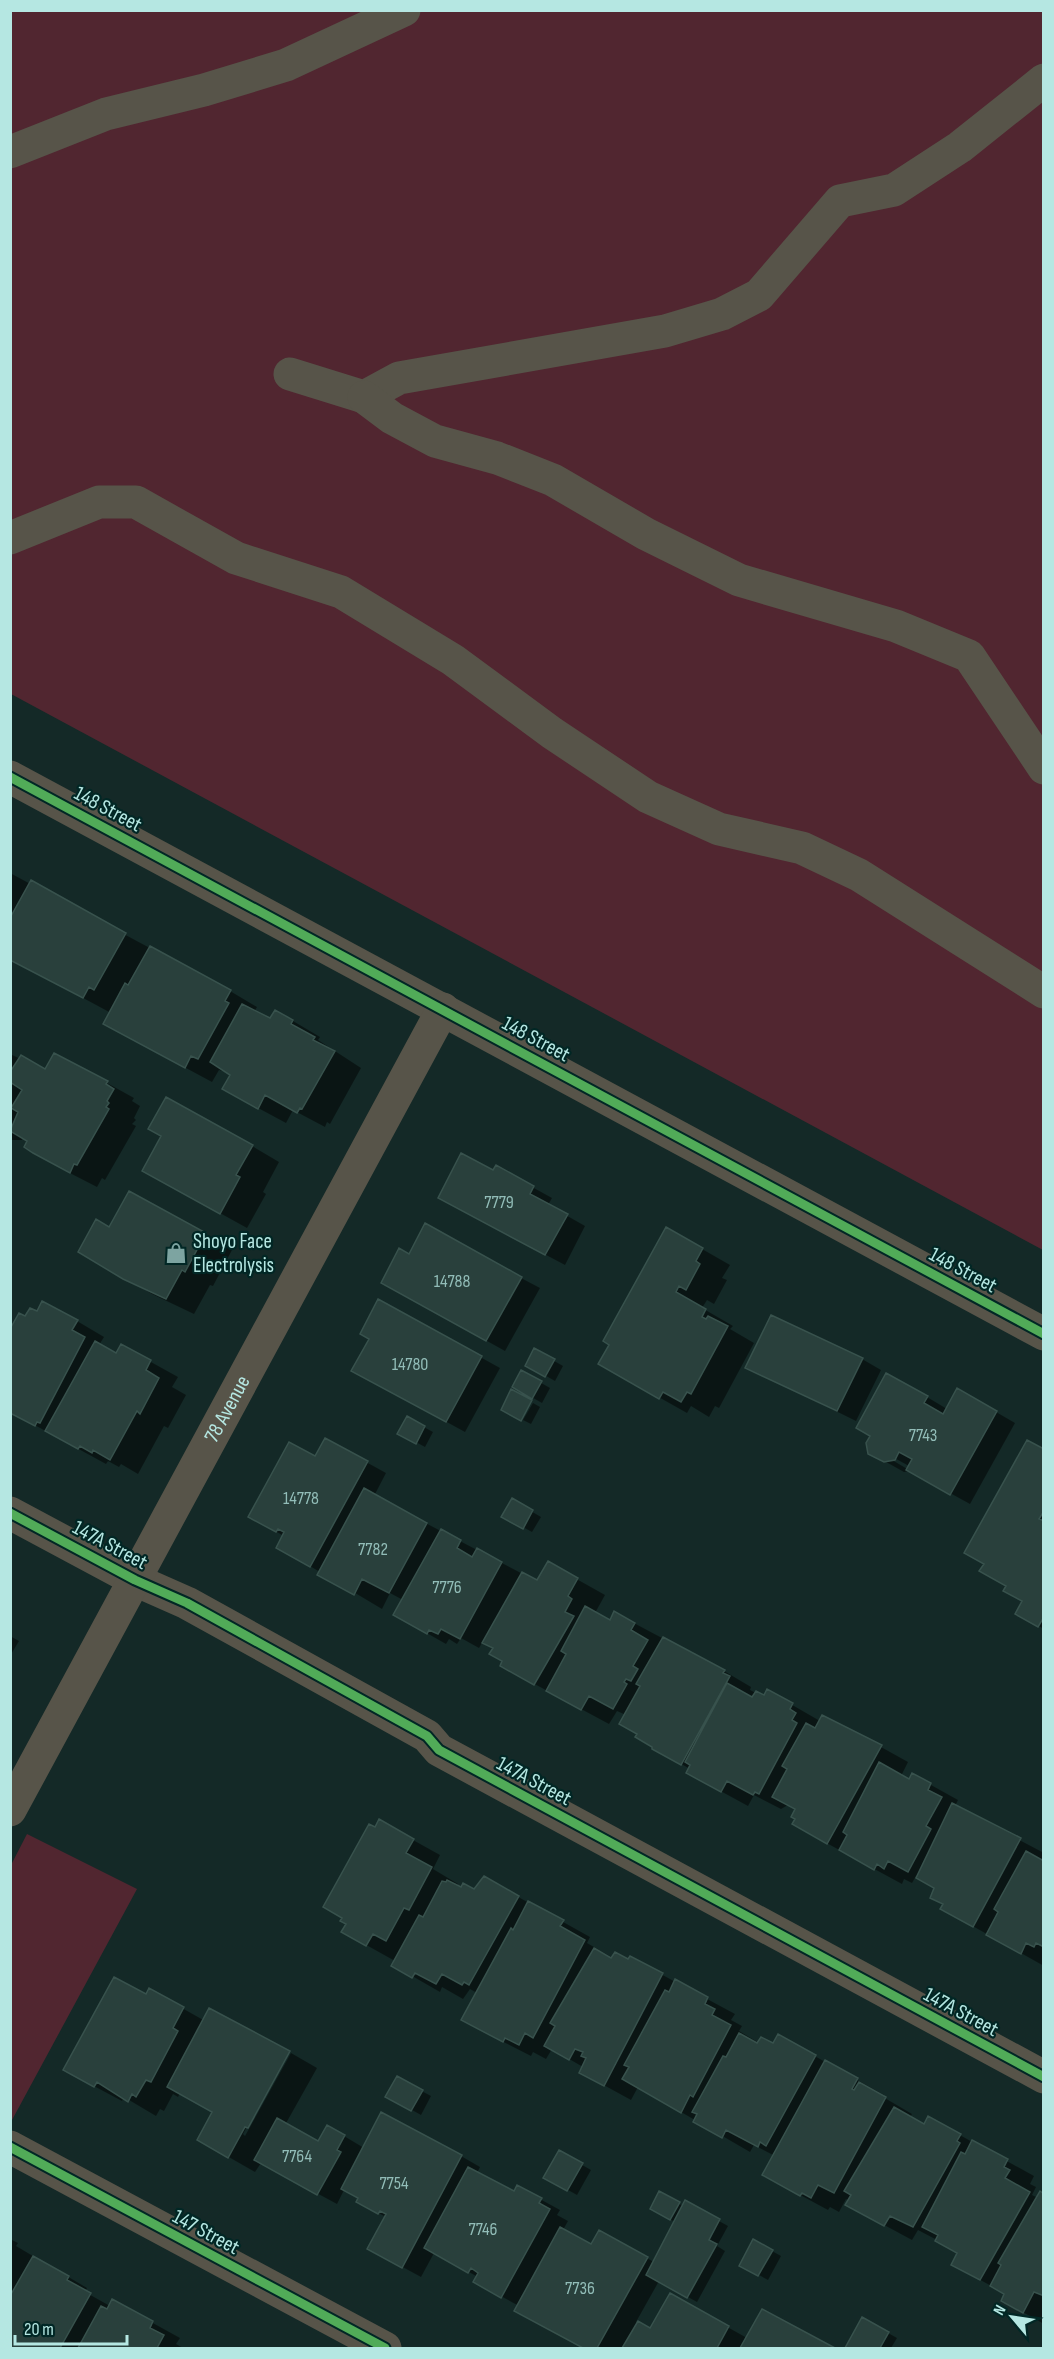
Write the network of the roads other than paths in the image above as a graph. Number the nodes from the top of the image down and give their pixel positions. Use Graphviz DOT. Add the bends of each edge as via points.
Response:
graph roads {
  1 [pos="404,10"];
  2 [pos="1044,80"];
  3 [pos="10,152"];
  4 [pos="290,374"];
  5 [pos="364,397"];
  6 [pos="10,538"];
  7 [pos="1044,768"];
  8 [pos="10,777"];
  9 [pos="1044,992"];
  10 [pos="442,1009"];
  11 [pos="1044,1334"];
  12 [pos="10,1513"];
  13 [pos="135,1580"];
  14 [pos="10,1810"];
  15 [pos="1044,2078"];
  16 [pos="10,2147"];
  17 [pos="385,2349"];
  1 -- 3 [label="street" via="286,65 106,114"];
  2 -- 5 [label="street" via="960,147 894,190 840,201 759,295 722,314 665,331 399,378"];
  4 -- 5 [label="street"];
  5 -- 7 [label="street" via="392,418 435,441 497,458 553,480 646,534 730,576 896,626 969,656"];
  6 -- 9 [label="street" via="99,502 136,502 236,558 341,592 453,660 648,797 719,830 802,848 859,875"];
  8 -- 10 [label="street, 148 Street"];
  10 -- 11 [label="street, 148 Street"];
  10 -- 13 [label="street, 78 Avenue"];
  12 -- 13 [label="street, 147A Street"];
  13 -- 14 [label="street, 78 Avenue"];
  13 -- 15 [label="street, 147A Street" via="187,1603 427,1736 439,1750"];
  16 -- 17 [label="street, 147 Street"];
}
